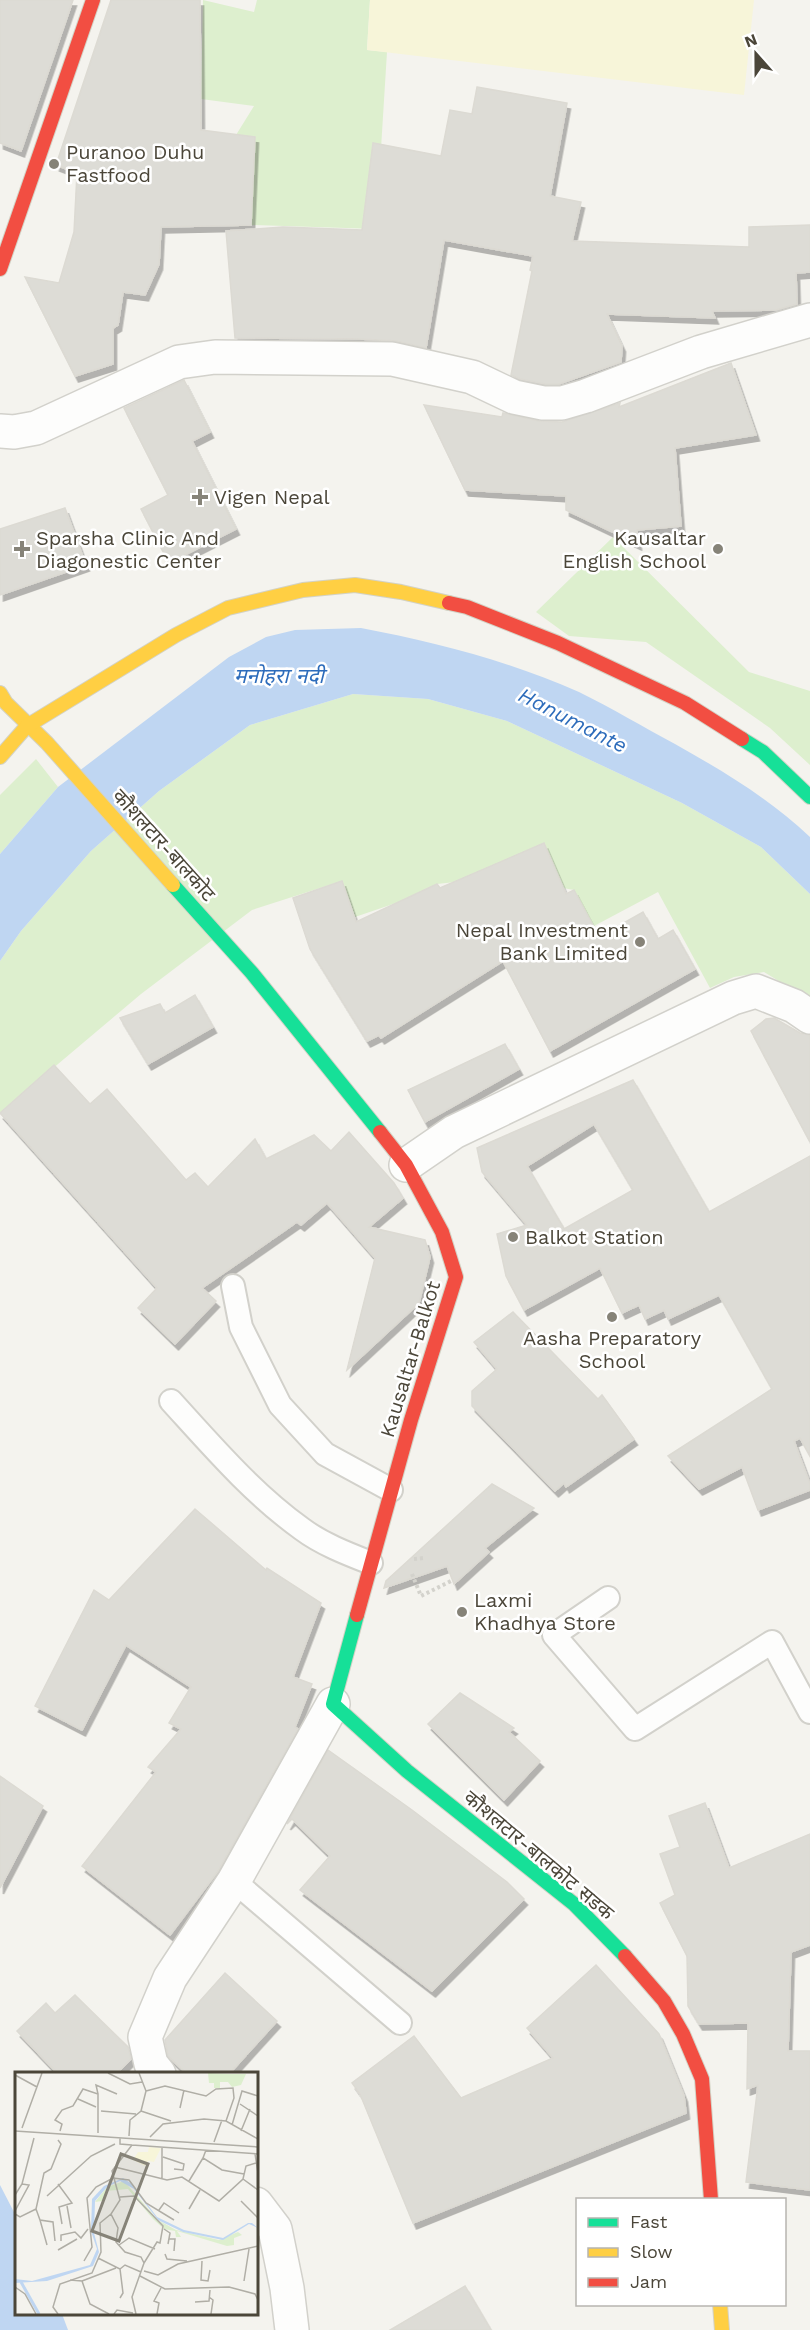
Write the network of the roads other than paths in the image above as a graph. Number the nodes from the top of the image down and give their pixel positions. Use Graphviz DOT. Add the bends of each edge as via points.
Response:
graph roads {
  1 [pos="93,0"];
  2 [pos="0,269"];
  3 [pos="810,320"];
  4 [pos="0,431"];
  5 [pos="0,693"];
  6 [pos="27,726"];
  7 [pos="0,757"];
  8 [pos="810,796"];
  9 [pos="252,974"];
  10 [pos="810,1017"];
  11 [pos="406,1165"];
  12 [pos="233,1286"];
  13 [pos="171,1401"];
  14 [pos="391,1490"];
  15 [pos="371,1563"];
  16 [pos="608,1598"];
  17 [pos="333,1704"];
  18 [pos="810,1712"];
  19 [pos="234,1881"];
  20 [pos="400,2023"];
  21 [pos="158,2072"];
  22 [pos="711,2198"];
  23 [pos="258,2207"];
  24 [pos="720,2306"];
  25 [pos="292,2330"];
  26 [pos="722,2330"];
  1 -- 2 [label="main road"];
  3 -- 4 [label="street" via="701,352 562,403 543,404 514,397 472,377 392,359 215,357 179,362 36,428"];
  5 -- 6 [label="main road, कौशलटार-बालकोट"];
  6 -- 7 [label="main road"];
  6 -- 8 [label="main road" via="228,608 303,590 355,585 467,607 558,643 685,704 763,752"];
  6 -- 9 [label="main road, कौशलटार-बालकोट" via="47,743"];
  9 -- 11 [label="main road, Kausaltar-Balkot"];
  10 -- 11 [label="street" via="794,1006 756,992 733,998 454,1132"];
  11 -- 14 [label="main road, Kausaltar-Balkot" via="442,1232 456,1277"];
  12 -- 14 [label="lane" via="241,1327 280,1405 325,1454"];
  13 -- 15 [label="lane" via="247,1484 303,1530"];
  14 -- 15 [label="main road, Kausaltar-Balkot"];
  15 -- 17 [label="main road, Kausaltar-Balkot"];
  16 -- 18 [label="lane" via="554,1635 634,1729 772,1642"];
  17 -- 19 [label="street"];
  17 -- 22 [label="main road, कौशलटार-बालकोट सडक" via="407,1771 573,1904 664,2001 702,2079"];
  19 -- 20 [label="lane"];
  19 -- 21 [label="street" via="170,1978 145,2037 151,2064"];
  23 -- 25 [label="street" via="275,2229"];
  24 -- 26 [label="main road"];
}
